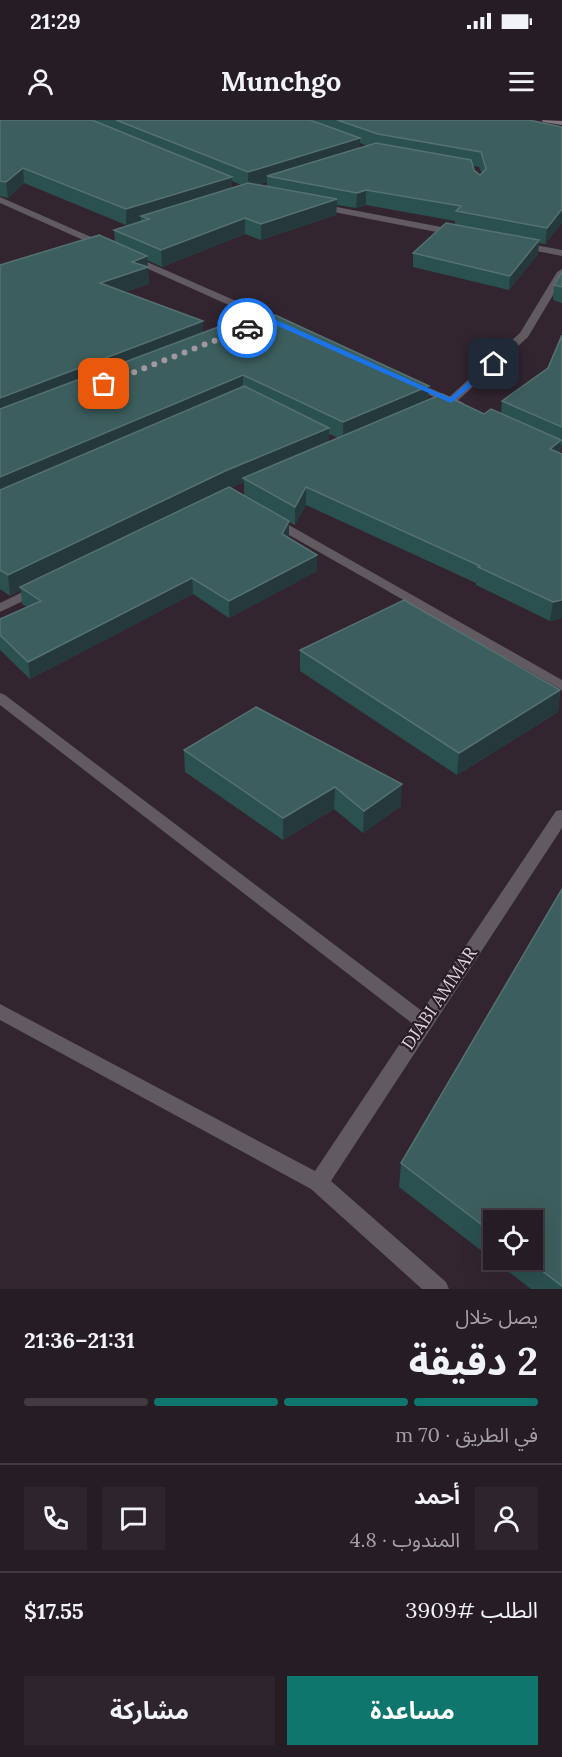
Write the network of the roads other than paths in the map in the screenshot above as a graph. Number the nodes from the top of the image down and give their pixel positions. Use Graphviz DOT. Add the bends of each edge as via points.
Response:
graph roads {
  1 [pos="546,120"];
  2 [pos="562,123"];
  3 [pos="0,200"];
  4 [pos="307,204"];
  5 [pos="471,236"];
  6 [pos="100,239"];
  7 [pos="506,243"];
  8 [pos="73,248"];
  9 [pos="562,253"];
  10 [pos="562,272"];
  11 [pos="291,329"];
  12 [pos="397,377"];
  13 [pos="451,401"];
  14 [pos="471,410"];
  15 [pos="419,415"];
  16 [pos="260,512"];
  17 [pos="52,582"];
  18 [pos="0,608"];
  19 [pos="562,686"];
  20 [pos="0,698"];
  21 [pos="562,815"];
  22 [pos="0,1011"];
  23 [pos="423,1022"];
  24 [pos="318,1183"];
  25 [pos="438,1289"];
  1 -- 2 [label="main road"];
  3 -- 6 [label="street"];
  4 -- 5 [label="street"];
  6 -- 8 [label="street"];
  6 -- 11 [label="street" via="264,322"];
  7 -- 9 [label="street"];
  10 -- 13 [label="street" via="524,334"];
  12 -- 13 [label="street"];
  13 -- 14 [label="street"];
  13 -- 15 [label="street"];
  16 -- 19 [label="street"];
  17 -- 18 [label="street"];
  20 -- 23 [label="street"];
  21 -- 23 [label="street, DJABI AMMAR"];
  22 -- 24 [label="street"];
  23 -- 24 [label="street, DJABI AMMAR"];
  24 -- 25 [label="street"];
}
